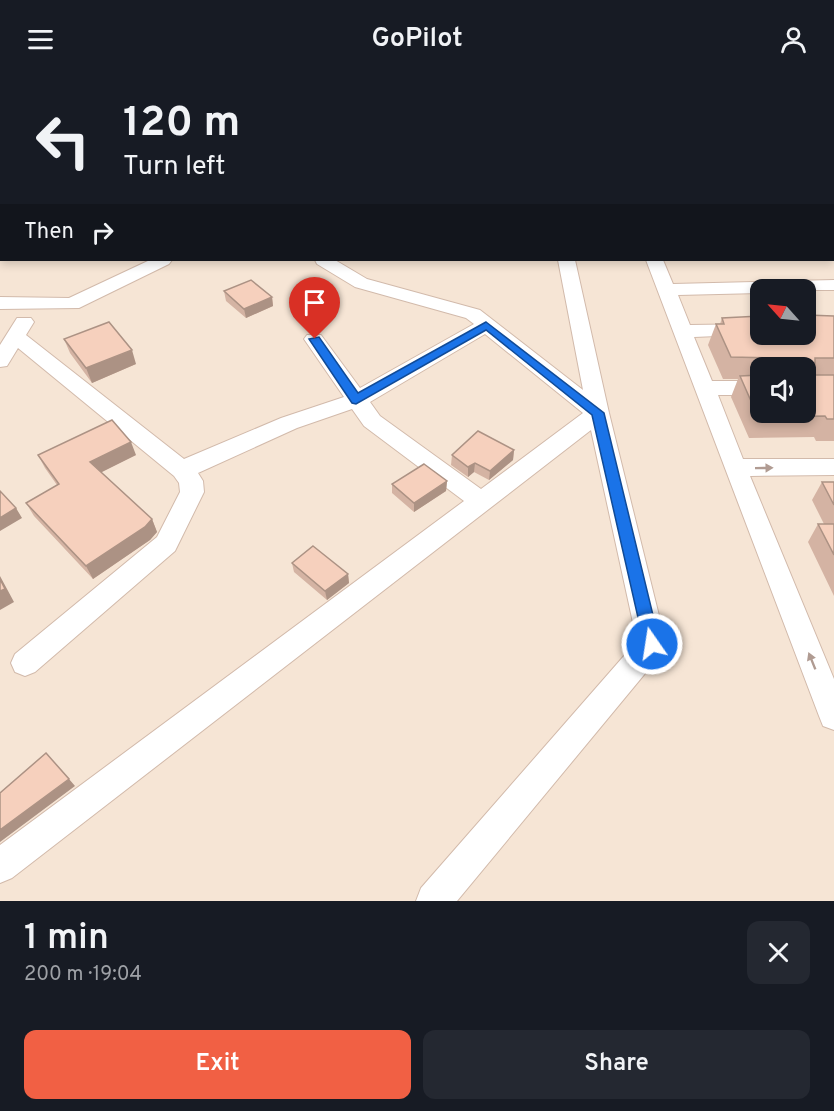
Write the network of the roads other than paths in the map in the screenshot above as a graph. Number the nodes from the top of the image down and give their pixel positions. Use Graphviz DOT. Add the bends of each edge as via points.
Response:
graph roads {
  1 [pos="161,261"];
  2 [pos="325,261"];
  3 [pos="567,261"];
  4 [pos="655,261"];
  5 [pos="834,285"];
  6 [pos="668,290"];
  7 [pos="0,303"];
  8 [pos="35,304"];
  9 [pos="486,325"];
  10 [pos="750,330"];
  11 [pos="684,331"];
  12 [pos="15,336"];
  13 [pos="315,339"];
  14 [pos="0,361"];
  15 [pos="705,388"];
  16 [pos="750,388"];
  17 [pos="356,400"];
  18 [pos="598,413"];
  19 [pos="834,467"];
  20 [pos="735,468"];
  21 [pos="182,470"];
  22 [pos="482,502"];
  23 [pos="25,663"];
  24 [pos="834,716"];
  25 [pos="0,866"];
  26 [pos="434,901"];
  1 -- 8 [label="street" via="72,304"];
  2 -- 9 [label="street" via="361,283 473,314"];
  3 -- 18 [label="street"];
  4 -- 6 [label="street"];
  5 -- 6 [label="street"];
  6 -- 11 [label="street"];
  7 -- 8 [label="street"];
  8 -- 12 [label="street"];
  9 -- 17 [label="street"];
  9 -- 18 [label="street"];
  10 -- 11 [label="street"];
  11 -- 15 [label="street"];
  12 -- 14 [label="street"];
  12 -- 21 [label="street"];
  13 -- 17 [label="street"];
  15 -- 16 [label="street"];
  15 -- 20 [label="street"];
  17 -- 21 [label="street" via="289,423"];
  17 -- 22 [label="street" via="372,421"];
  18 -- 22 [label="street"];
  18 -- 26 [label="street" via="652,644"];
  20 -- 19 [label="street, one-way"];
  24 -- 20 [label="street, one-way"];
  21 -- 23 [label="street" via="191,481 192,492 166,544"];
  22 -- 25 [label="street"];
}
